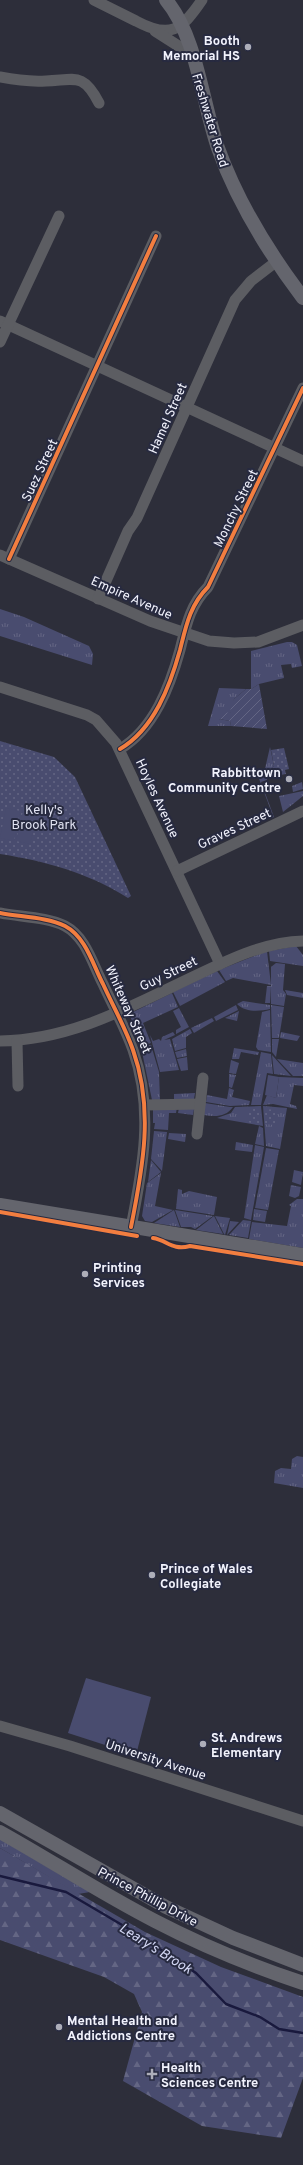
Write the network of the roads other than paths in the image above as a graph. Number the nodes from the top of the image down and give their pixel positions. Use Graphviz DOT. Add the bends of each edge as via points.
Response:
graph roads {
  1 [pos="94,0"];
  2 [pos="166,0"];
  3 [pos="202,0"];
  4 [pos="182,24"];
  5 [pos="151,29"];
  6 [pos="191,54"];
  7 [pos="0,77"];
  8 [pos="99,103"];
  9 [pos="59,216"];
  10 [pos="156,236"];
  11 [pos="277,261"];
  12 [pos="301,290"];
  13 [pos="4,323"];
  14 [pos="0,342"];
  15 [pos="98,366"];
  16 [pos="303,388"];
  17 [pos="188,407"];
  18 [pos="276,447"];
  19 [pos="303,461"];
  20 [pos="5,557"];
  21 [pos="98,599"];
  22 [pos="303,625"];
  23 [pos="183,634"];
  24 [pos="303,636"];
  25 [pos="0,687"];
  26 [pos="120,749"];
  27 [pos="303,811"];
  28 [pos="177,871"];
  29 [pos="0,913"];
  30 [pos="303,941"];
  31 [pos="220,964"];
  32 [pos="117,1014"];
  33 [pos="17,1041"];
  34 [pos="0,1042"];
  35 [pos="202,1078"];
  36 [pos="18,1086"];
  37 [pos="200,1104"];
  38 [pos="145,1105"];
  39 [pos="197,1134"];
  40 [pos="0,1205"];
  41 [pos="131,1226"];
  42 [pos="303,1255"];
  43 [pos="0,1726"];
  44 [pos="0,1813"];
  45 [pos="303,1821"];
  46 [pos="0,1832"];
  47 [pos="303,1965"];
  48 [pos="284,1978"];
  49 [pos="303,1983"];
  50 [pos="303,1990"];
  1 -- 5 [label="street"];
  2 -- 4 [label="main road, Freshwater Road"];
  3 -- 4 [label="street"];
  4 -- 5 [label="street" via="170,31"];
  4 -- 6 [label="main road, Freshwater Road"];
  5 -- 6 [label="street"];
  6 -- 11 [label="main road, Freshwater Road" via="222,160"];
  7 -- 8 [label="street" via="16,81 68,78 79,81 91,89"];
  9 -- 13 [label="street"];
  10 -- 15 [label="street, Suez Street"];
  11 -- 12 [label="main road, Freshwater Road"];
  11 -- 17 [label="street, Hamel Street" via="251,281 235,300"];
  13 -- 14 [label="street"];
  13 -- 15 [label="street"];
  15 -- 17 [label="street"];
  15 -- 20 [label="street, Suez Street"];
  16 -- 18 [label="street, Monchy Street"];
  17 -- 18 [label="street"];
  17 -- 21 [label="street, Hamel Street"];
  18 -- 19 [label="street"];
  18 -- 23 [label="street, Monchy Street" via="208,587 198,597"];
  20 -- 21 [label="street, Empire Avenue"];
  21 -- 23 [label="street, Empire Avenue"];
  22 -- 23 [label="street, Empire Avenue" via="268,639 245,643 209,641"];
  22 -- 24 [label="street"];
  23 -- 26 [label="street, Monchy Street" via="170,679 155,712 138,737"];
  25 -- 26 [label="street, Hoyles Avenue" via="87,715 96,720"];
  26 -- 28 [label="street, Hoyles Avenue"];
  27 -- 28 [label="street, Graves Street"];
  28 -- 31 [label="street, Hoyles Avenue"];
  29 -- 32 [label="street, Whiteway Street" via="57,923 72,931 85,948"];
  30 -- 31 [label="street, Guy Street" via="257,949"];
  31 -- 32 [label="street, Guy Street"];
  32 -- 33 [label="street, Guy Street" via="57,1035"];
  32 -- 38 [label="street, Whiteway Street" via="137,1060"];
  33 -- 34 [label="street, Guy Street"];
  33 -- 36 [label="street"];
  35 -- 37 [label="street"];
  37 -- 38 [label="street"];
  37 -- 39 [label="street"];
  38 -- 41 [label="street, Whiteway Street" via="144,1155"];
  40 -- 41 [label="main road"];
  41 -- 42 [label="main road"];
  43 -- 45 [label="street, University Avenue"];
  44 -- 47 [label="main road, Prince Phillip Drive" via="166,1907 233,1938"];
  46 -- 48 [label="main road, Prince Phillip Drive" via="154,1921"];
  48 -- 49 [label="main road, Prince Phillip Drive"];
  48 -- 50 [label="main road" via="294,1987"];
}
